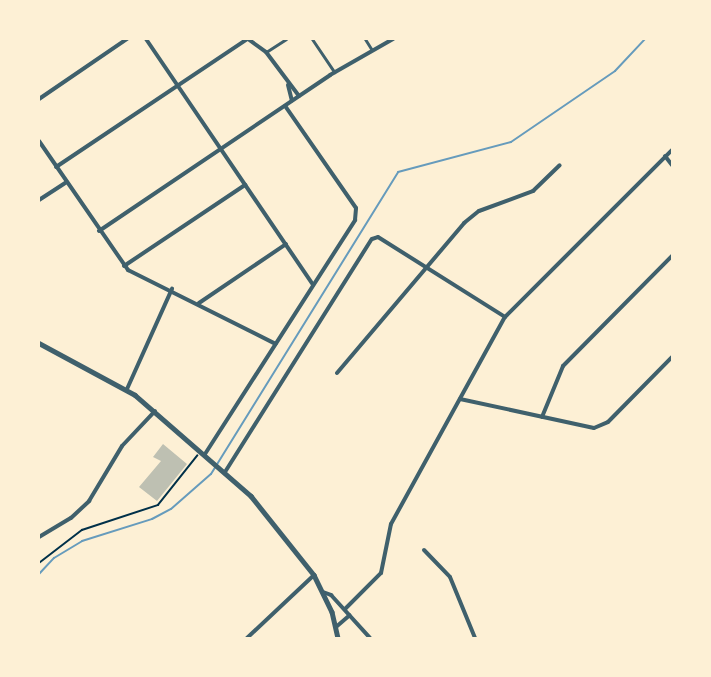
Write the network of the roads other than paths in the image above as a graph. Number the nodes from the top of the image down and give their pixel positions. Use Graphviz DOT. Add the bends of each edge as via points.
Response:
graph roads {
  1 [pos="128,39"];
  2 [pos="146,39"];
  3 [pos="248,39"];
  4 [pos="286,39"];
  5 [pos="312,39"];
  6 [pos="365,39"];
  7 [pos="393,39"];
  8 [pos="372,50"];
  9 [pos="266,52"];
  10 [pos="334,72"];
  11 [pos="288,84"];
  12 [pos="178,86"];
  13 [pos="299,96"];
  14 [pos="39,99"];
  15 [pos="292,101"];
  16 [pos="285,106"];
  17 [pos="39,141"];
  18 [pos="672,150"];
  19 [pos="220,152"];
  20 [pos="665,156"];
  21 [pos="560,165"];
  22 [pos="672,165"];
  23 [pos="56,167"];
  24 [pos="67,182"];
  25 [pos="245,185"];
  26 [pos="39,200"];
  27 [pos="99,231"];
  28 [pos="286,244"];
  29 [pos="672,256"];
  30 [pos="124,266"];
  31 [pos="426,266"];
  32 [pos="313,285"];
  33 [pos="172,289"];
  34 [pos="199,303"];
  35 [pos="506,317"];
  36 [pos="39,343"];
  37 [pos="276,344"];
  38 [pos="672,357"];
  39 [pos="337,373"];
  40 [pos="127,389"];
  41 [pos="460,399"];
  42 [pos="155,411"];
  43 [pos="542,417"];
  44 [pos="206,455"];
  45 [pos="224,471"];
  46 [pos="39,537"];
  47 [pos="424,550"];
  48 [pos="314,575"];
  49 [pos="323,592"];
  50 [pos="345,609"];
  51 [pos="350,615"];
  52 [pos="336,627"];
  53 [pos="247,638"];
  54 [pos="338,638"];
  55 [pos="370,638"];
  56 [pos="475,638"];
  1 -- 14 [label="street"];
  2 -- 12 [label="street"];
  3 -- 9 [label="street"];
  3 -- 12 [label="street"];
  4 -- 9 [label="street"];
  5 -- 10 [label="street"];
  6 -- 8 [label="street"];
  7 -- 8 [label="street"];
  8 -- 10 [label="street"];
  9 -- 11 [label="street"];
  10 -- 13 [label="street"];
  11 -- 13 [label="street"];
  11 -- 15 [label="street"];
  12 -- 19 [label="street"];
  12 -- 23 [label="street"];
  13 -- 15 [label="street"];
  15 -- 16 [label="street"];
  16 -- 19 [label="street"];
  16 -- 32 [label="street" via="356,208 355,220"];
  17 -- 23 [label="street"];
  18 -- 20 [label="street"];
  19 -- 25 [label="street"];
  19 -- 27 [label="street"];
  20 -- 22 [label="street"];
  20 -- 35 [label="street"];
  21 -- 31 [label="street" via="533,191 472,215"];
  23 -- 24 [label="street"];
  24 -- 26 [label="street"];
  24 -- 27 [label="street"];
  25 -- 28 [label="street"];
  25 -- 30 [label="street"];
  27 -- 30 [label="street"];
  28 -- 32 [label="street"];
  28 -- 34 [label="street"];
  29 -- 43 [label="street" via="571,356"];
  30 -- 33 [label="street"];
  31 -- 35 [label="street"];
  31 -- 39 [label="street"];
  31 -- 45 [label="street" via="378,237 372,239"];
  32 -- 37 [label="street"];
  33 -- 34 [label="street"];
  33 -- 40 [label="street"];
  34 -- 37 [label="street"];
  35 -- 41 [label="street"];
  36 -- 40 [label="street"];
  37 -- 44 [label="street"];
  38 -- 43 [label="street" via="602,426 594,428"];
  40 -- 42 [label="street"];
  41 -- 43 [label="street"];
  41 -- 50 [label="street" via="391,524 381,573"];
  42 -- 44 [label="street"];
  42 -- 46 [label="street" via="122,446 89,501 71,518"];
  44 -- 45 [label="street"];
  45 -- 48 [label="street" via="266,512"];
  47 -- 56 [label="street" via="450,577"];
  48 -- 49 [label="street"];
  48 -- 53 [label="street"];
  49 -- 50 [label="street"];
  49 -- 52 [label="street"];
  50 -- 51 [label="street"];
  51 -- 52 [label="street"];
  51 -- 55 [label="street"];
  52 -- 54 [label="street"];
}
